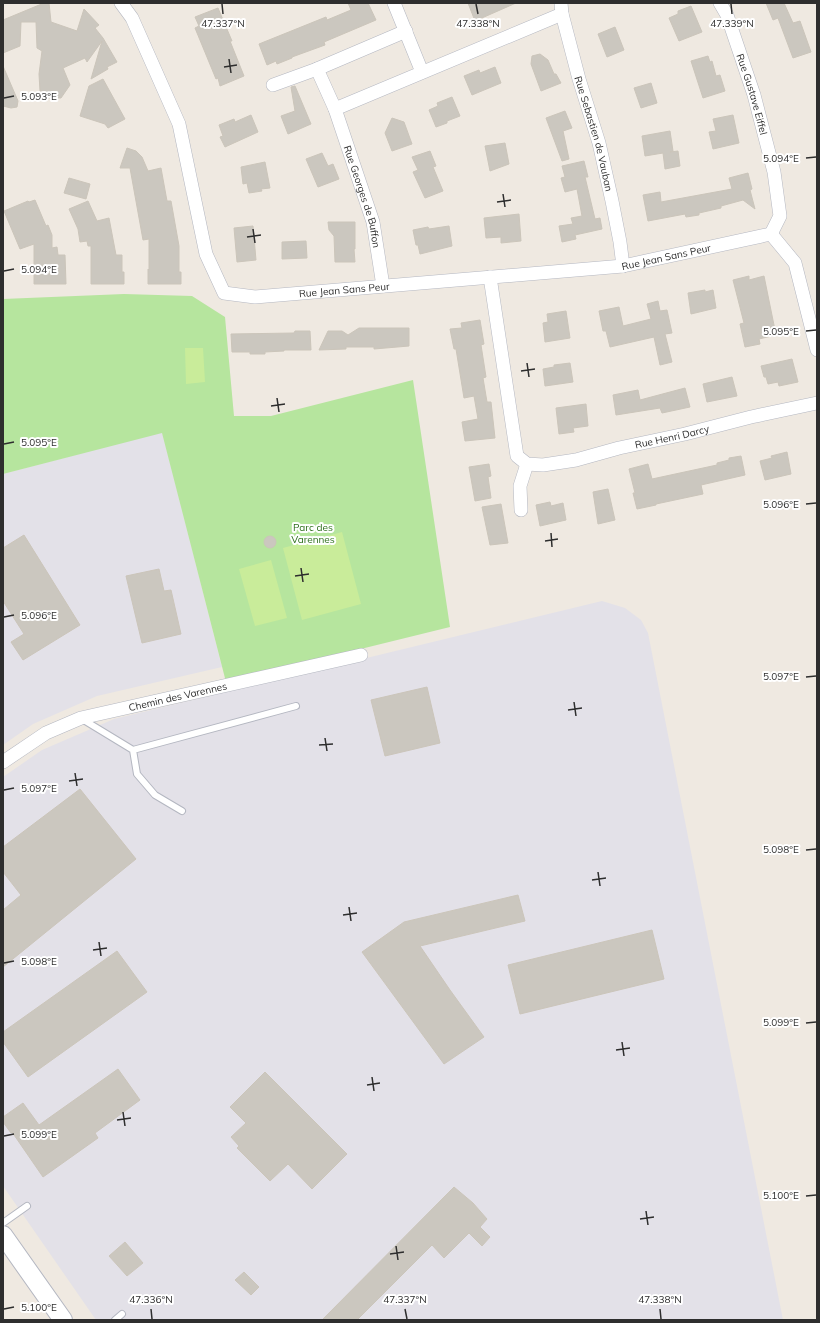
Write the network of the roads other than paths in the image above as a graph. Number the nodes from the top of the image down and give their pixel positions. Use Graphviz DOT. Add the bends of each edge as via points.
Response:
graph roads {
  1 [pos="121,3"];
  2 [pos="394,3"];
  3 [pos="720,3"];
  4 [pos="562,8"];
  5 [pos="406,31"];
  6 [pos="317,69"];
  7 [pos="422,72"];
  8 [pos="273,85"];
  9 [pos="335,109"];
  10 [pos="771,234"];
  11 [pos="623,266"];
  12 [pos="490,277"];
  13 [pos="382,286"];
  14 [pos="817,350"];
  15 [pos="817,403"];
  16 [pos="527,464"];
  17 [pos="521,510"];
  18 [pos="361,655"];
  19 [pos="296,706"];
  20 [pos="81,718"];
  21 [pos="133,750"];
  22 [pos="3,762"];
  23 [pos="182,811"];
  24 [pos="26,1206"];
  25 [pos="3,1223"];
  26 [pos="3,1235"];
  27 [pos="122,1314"];
  28 [pos="64,1320"];
  29 [pos="115,1320"];
  1 -- 13 [label="street, Rue Jean Sans Peur" via="132,18 179,124 206,254 224,293 254,297"];
  2 -- 5 [label="street"];
  3 -- 10 [label="street, Rue Gustave Eiffel" via="754,94 774,172 780,216"];
  4 -- 7 [label="street"];
  4 -- 11 [label="street, Rue Sebastien de Vauban" via="579,79 599,143 614,208"];
  5 -- 6 [label="street"];
  5 -- 7 [label="street"];
  6 -- 8 [label="street"];
  6 -- 9 [label="street, Rue Georges de Buffon"];
  7 -- 9 [label="street"];
  9 -- 13 [label="street, Rue Georges de Buffon" via="373,222"];
  10 -- 11 [label="street, Rue Jean Sans Peur"];
  10 -- 14 [label="street" via="795,263"];
  11 -- 12 [label="street, Rue Jean Sans Peur"];
  12 -- 13 [label="street, Rue Jean Sans Peur"];
  12 -- 16 [label="street" via="516,456"];
  15 -- 16 [label="street, Rue Henri Darcy" via="576,460 543,465"];
  16 -- 17 [label="street" via="520,486"];
  18 -- 20 [label="street, Chemin des Varennes"];
  19 -- 21 [label="lane"];
  20 -- 21 [label="lane"];
  20 -- 22 [label="street, Chemin des Varennes" via="46,733"];
  21 -- 23 [label="lane" via="137,774 155,795"];
  24 -- 25 [label="lane"];
  26 -- 28 [label="main road"];
  27 -- 29 [label="lane"];
}
